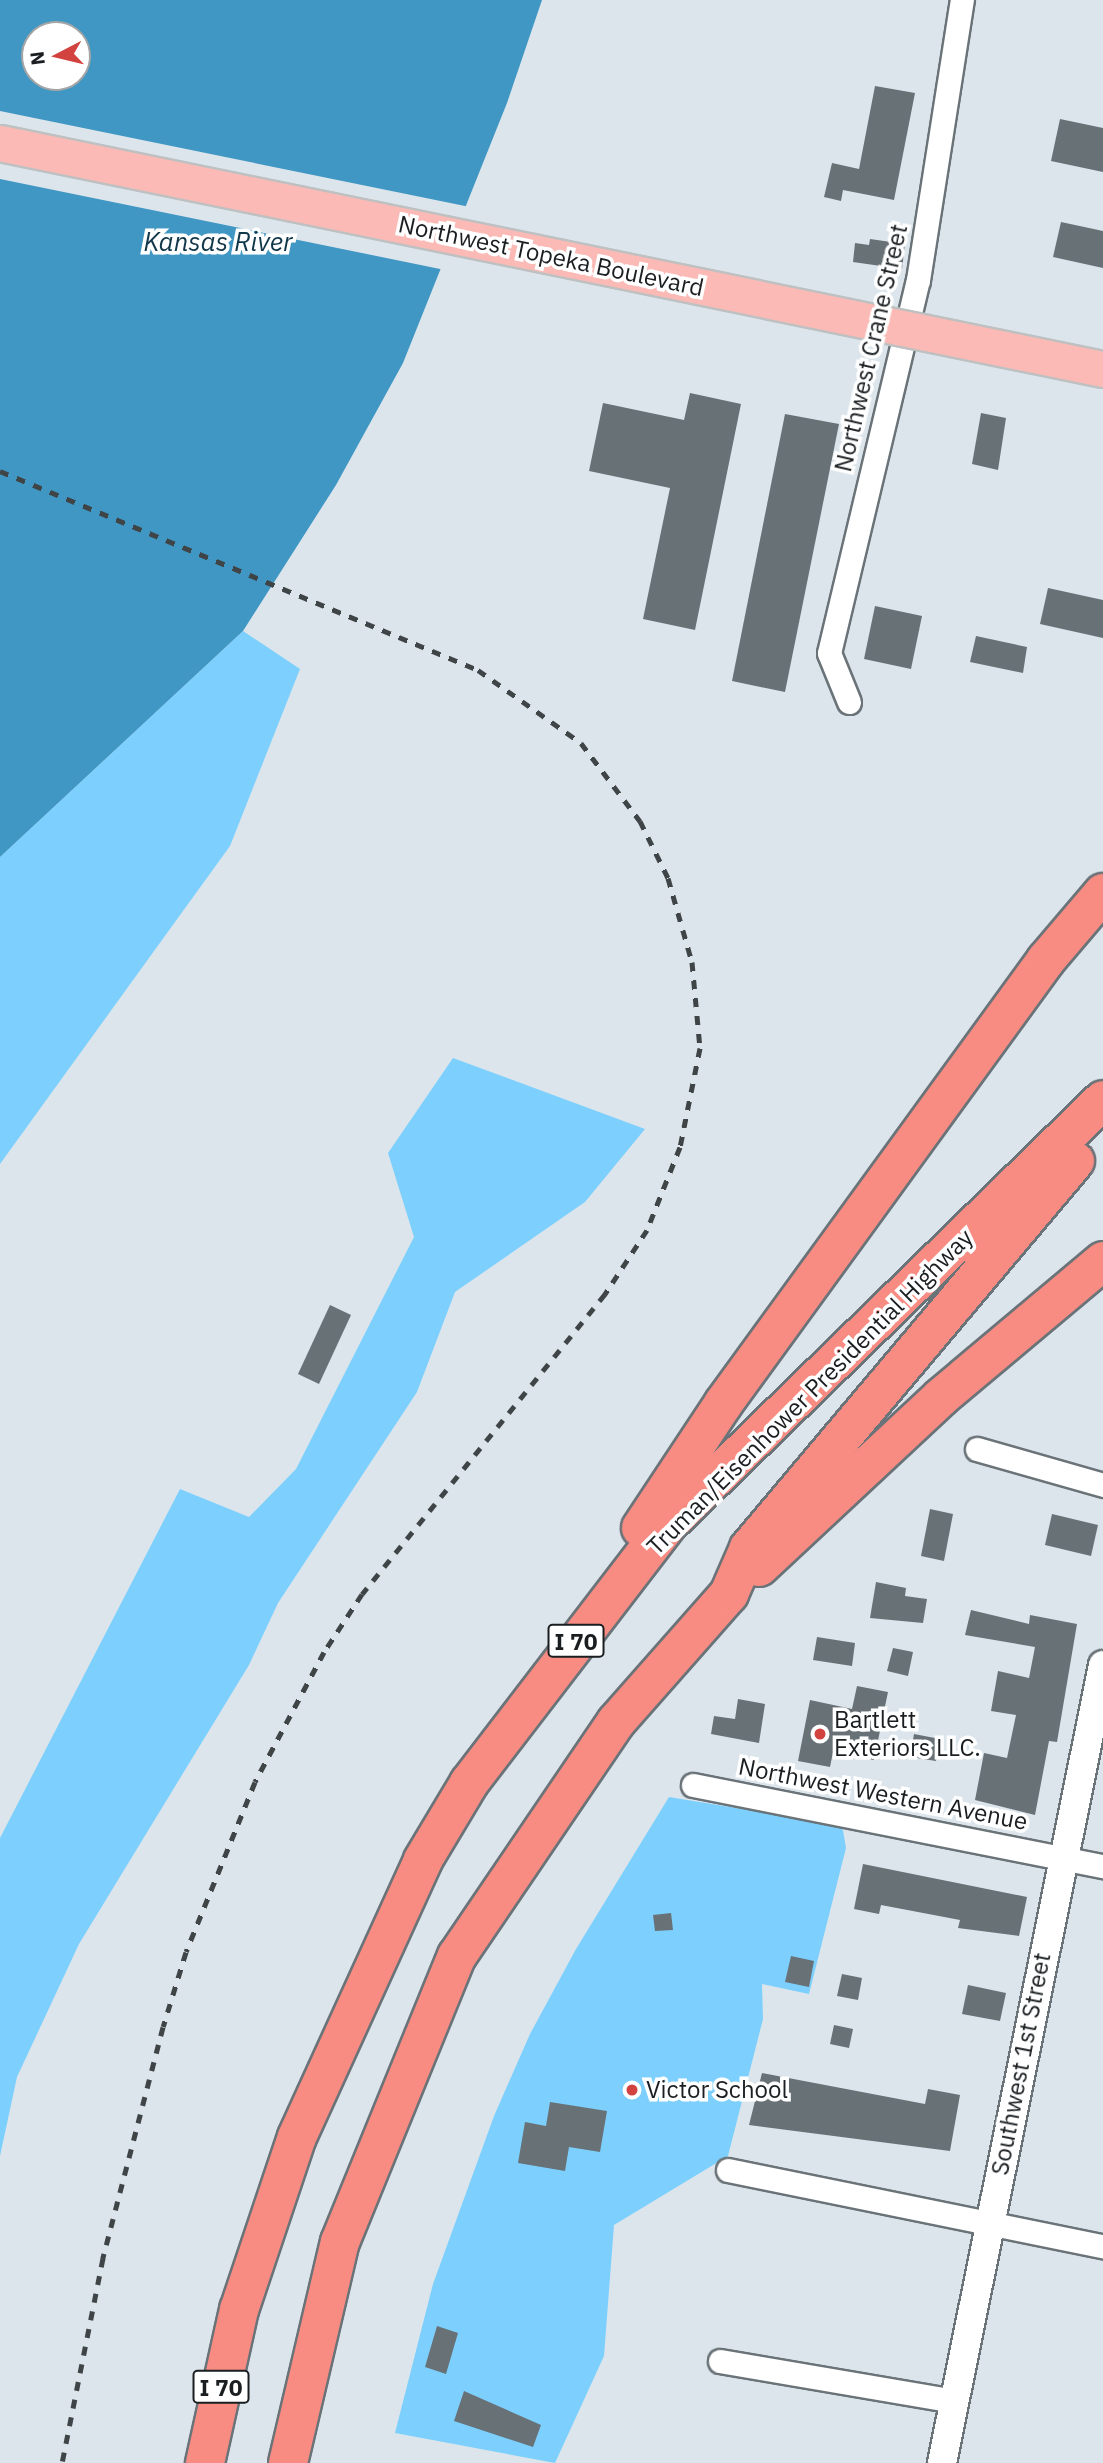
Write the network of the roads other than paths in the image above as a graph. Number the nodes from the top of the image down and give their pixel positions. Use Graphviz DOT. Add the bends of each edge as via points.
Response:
graph roads {
  1 [pos="962,0"];
  2 [pos="0,144"];
  3 [pos="1103,369"];
  4 [pos="849,702"];
  5 [pos="1103,893"];
  6 [pos="1103,1110"];
  7 [pos="1103,1261"];
  8 [pos="978,1449"];
  9 [pos="1103,1486"];
  10 [pos="729,1594"];
  11 [pos="1103,1665"];
  12 [pos="517,1717"];
  13 [pos="694,1785"];
  14 [pos="1062,1857"];
  15 [pos="1103,1866"];
  16 [pos="728,2170"];
  17 [pos="988,2223"];
  18 [pos="1103,2246"];
  19 [pos="720,2361"];
  20 [pos="953,2401"];
  21 [pos="205,2463"];
  22 [pos="288,2463"];
  23 [pos="942,2463"];
  1 -- 4 [label="street, Northwest Crane Street" via="918,279 829,653"];
  2 -- 3 [label="main road, Northwest Topeka Boulevard, bridge"];
  5 -- 12 [label="highway" via="1046,960 723,1404"];
  6 -- 10 [label="highway, Truman/Eisenhower Presidential Highway / I 70" via="749,1548"];
  6 -- 12 [label="highway, Truman/Eisenhower Presidential Highway / I 70" via="668,1524"];
  7 -- 10 [label="highway" via="940,1398"];
  8 -- 9 [label="street"];
  10 -- 22 [label="highway, Truman/Eisenhower Presidential Highway / I 70" via="616,1722 457,1956 340,2242"];
  11 -- 14 [label="street, Southwest 1st Street"];
  12 -- 21 [label="highway, Truman/Eisenhower Presidential Highway / I 70" via="423,1860 297,2137 239,2311"];
  13 -- 14 [label="street, Northwest Western Avenue"];
  14 -- 15 [label="street, Northwest Western Avenue"];
  14 -- 17 [label="street, Southwest 1st Street"];
  16 -- 17 [label="street"];
  17 -- 18 [label="street"];
  17 -- 20 [label="street, Southwest 1st Street"];
  19 -- 20 [label="street"];
  20 -- 23 [label="street, Southwest 1st Street"];
}
